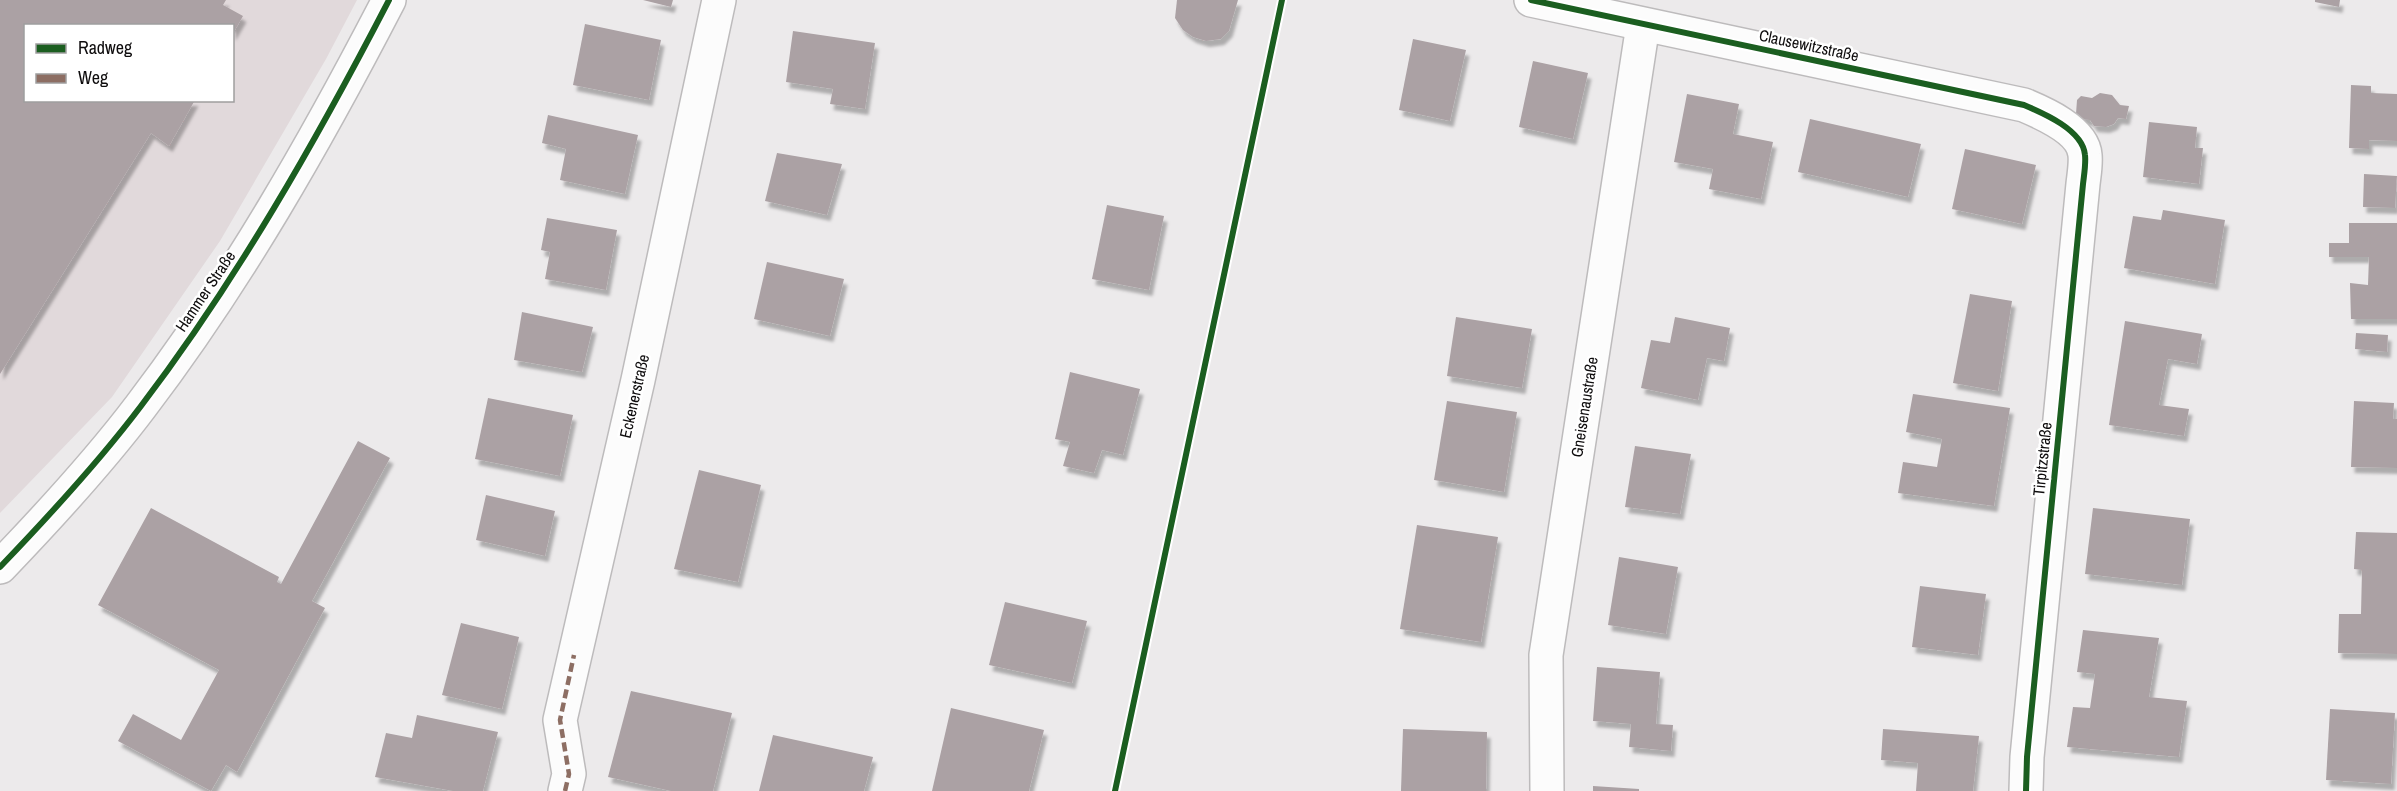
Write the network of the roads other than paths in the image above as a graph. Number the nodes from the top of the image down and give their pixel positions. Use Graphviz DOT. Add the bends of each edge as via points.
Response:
graph roads {
  1 [pos="389,0"];
  2 [pos="719,0"];
  3 [pos="1541,1"];
  4 [pos="1643,25"];
  5 [pos="2074,134"];
  6 [pos="0,567"];
  7 [pos="565,791"];
  8 [pos="1547,791"];
  9 [pos="2026,791"];
  1 -- 6 [label="street, Hammer Straße" via="294,174 207,314 113,441"];
  2 -- 7 [label="street, Eckenerstraße" via="560,720 569,774"];
  3 -- 4 [label="street, Clausewitzstraße"];
  4 -- 5 [label="street, Clausewitzstraße" via="2024,105 2051,117"];
  4 -- 8 [label="street, Gneisenaustraße" via="1546,655"];
  5 -- 9 [label="street, Tirpitzstraße" via="2085,152 2083,184"];
}
